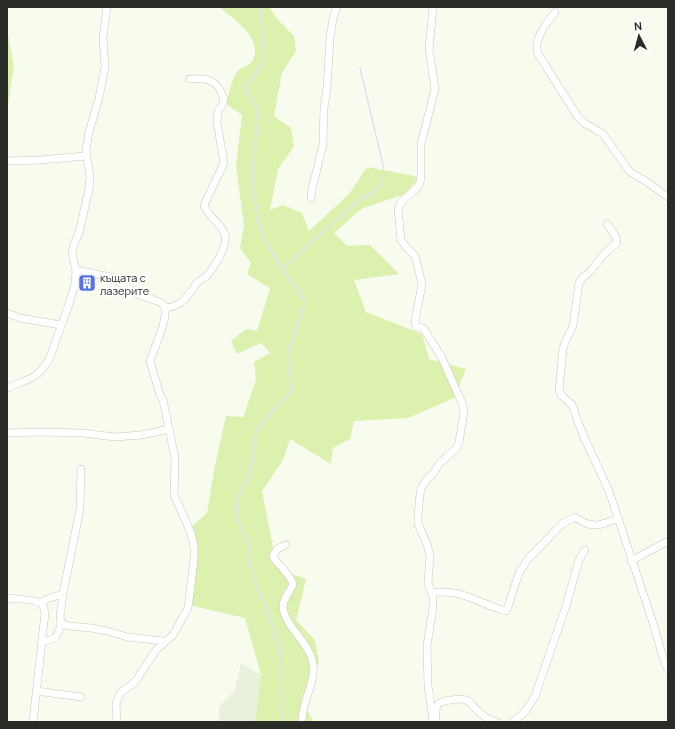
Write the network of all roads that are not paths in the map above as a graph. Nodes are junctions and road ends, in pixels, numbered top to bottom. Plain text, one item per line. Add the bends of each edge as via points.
1 (107, 7) edge
2 (336, 7) edge
3 (433, 7) edge
4 (555, 12) dead end
5 (190, 79) dead end
6 (86, 156) junction
7 (7, 161) edge
8 (668, 197) edge
9 (311, 198) dead end
10 (607, 224) dead end
11 (76, 270) junction
12 (166, 308) junction
13 (7, 313) edge
14 (61, 326) junction
15 (7, 388) edge
16 (169, 429) junction
17 (7, 433) edge
18 (81, 470) dead end
19 (618, 518) junction
20 (668, 541) edge
21 (286, 545) dead end
22 (585, 550) dead end
23 (631, 561) junction
24 (431, 593) junction
25 (63, 594) junction
26 (7, 598) edge
27 (41, 603) junction
28 (61, 624) junction
29 (42, 641) junction
30 (164, 641) junction
31 (668, 670) edge
32 (36, 691) junction
33 (81, 697) dead end
34 (33, 722) edge
35 (117, 722) edge
36 (302, 722) edge
37 (433, 722) edge
38 (436, 722) edge
39 (497, 722) edge
40 (512, 722) edge

1 - 6 street via 103,38 105,67 89,132
2 - 9 street via 330,38 323,146
3 - 24 street via 429,49 435,89 421,144 420,179 416,189 400,203 398,210 401,240 415,256 422,284 416,327 423,328 441,356 464,412 456,449 441,462 421,488 418,524 430,556 428,583
4 - 8 street via 537,40 538,54 578,117 603,134 630,172
5 - 12 street via 215,82 220,87 224,99 218,110 217,122 224,163 204,205 225,238 221,254 204,278 182,302
6 - 7 street
6 - 11 street via 90,177 89,189 72,253
10 - 19 street via 617,242 579,283 572,326 563,349 559,390 576,413
11 - 12 street via 111,277 137,294 162,303
11 - 14 street via 73,292
12 - 16 street via 162,329 150,360
13 - 14 street
14 - 15 street via 50,357 42,370 30,379
16 - 17 street via 114,437 39,432
16 - 30 street via 175,458 174,495 191,533 194,559 188,608 173,634
18 - 25 street via 80,509
19 - 23 street
19 - 24 street via 596,526 575,517 563,523 528,559 519,573 506,611 462,594
20 - 23 street
21 - 36 street via 278,548 273,557 290,576 293,584 283,605 291,625 304,642 312,659 313,670 301,714
22 - 40 street via 579,560 535,696 521,717
23 - 31 street
24 - 37 street via 433,606 427,646 428,685
25 - 27 street
25 - 28 street
26 - 27 street
27 - 29 street via 45,613
28 - 29 street via 55,638
28 - 30 street via 107,631 127,637
29 - 32 street
30 - 35 street via 133,684 121,692 116,703
32 - 33 street
32 - 34 street
38 - 39 street via 438,704 457,699 466,700 478,711

